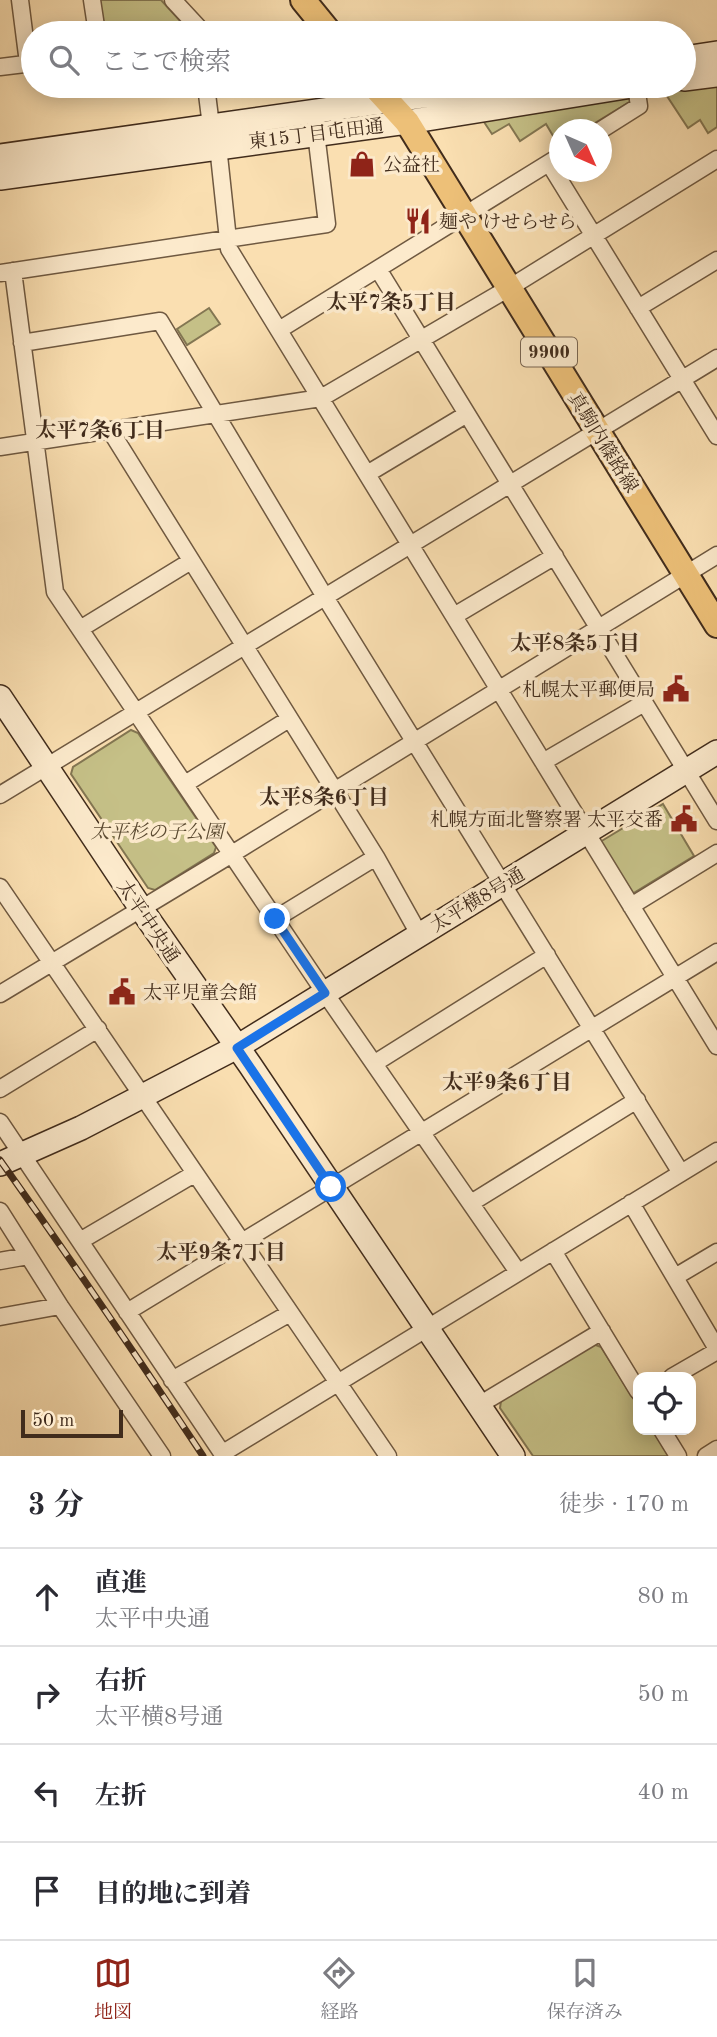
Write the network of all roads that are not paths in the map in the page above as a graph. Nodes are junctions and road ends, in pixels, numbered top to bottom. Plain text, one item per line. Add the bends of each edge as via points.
1 (20, 0) edge
2 (92, 0) edge
3 (173, 0) edge
4 (303, 0) edge
5 (24, 21) edge
6 (95, 21) edge
7 (192, 21) edge
8 (320, 21) edge
9 (717, 53) edge
10 (696, 56) edge
11 (21, 64) edge
12 (0, 67) edge
13 (717, 75) edge
14 (696, 78) edge
15 (208, 98) edge
16 (366, 98) edge
17 (386, 98) edge
18 (558, 98) edge
19 (637, 98) edge
20 (407, 122) junction
21 (612, 123) edge
22 (316, 133) junction
23 (215, 136) junction
24 (0, 156) edge
25 (717, 159) edge
26 (549, 162) edge
27 (0, 178) edge
28 (566, 182) edge
29 (465, 215) junction
30 (594, 235) junction
31 (227, 240) junction
32 (717, 260) edge
33 (379, 270) junction
34 (7, 272) edge
35 (509, 288) junction
36 (638, 308) junction
37 (279, 330) junction
38 (421, 339) junction
39 (22, 343) junction
40 (717, 358) edge
41 (682, 380) junction
42 (320, 398) junction
43 (217, 414) junction
44 (467, 414) junction
45 (110, 430) junction
46 (598, 431) junction
47 (717, 436) edge
48 (35, 441) junction
49 (0, 446) edge
50 (367, 474) junction
51 (510, 484) junction
52 (410, 545) junction
53 (717, 555) edge
54 (555, 556) junction
55 (191, 561) junction
56 (685, 573) junction
57 (326, 597) junction
58 (454, 617) junction
59 (717, 625) edge
60 (598, 628) junction
61 (80, 629) junction
62 (243, 647) junction
63 (498, 688) junction
64 (0, 697) edge
65 (644, 703) junction
66 (136, 713) junction
67 (289, 719) junction
68 (414, 742) junction
69 (717, 752) edge
70 (543, 762) junction
71 (47, 768) junction
72 (686, 771) junction
73 (185, 784) junction
74 (334, 791) junction
75 (0, 795) edge
76 (717, 821) edge
77 (587, 833) junction
78 (717, 853) edge
79 (232, 854) junction
80 (376, 858) junction
81 (503, 884) junction
82 (2, 893) edge
83 (631, 905) junction
84 (141, 908) junction
85 (275, 919) junction
86 (419, 934) junction
87 (717, 952) edge
88 (547, 955) junction
89 (52, 962) junction
90 (675, 978) junction
91 (325, 993) junction
92 (0, 994) edge
93 (593, 1028) junction
94 (98, 1029) junction
95 (717, 1046) edge
96 (237, 1048) junction
97 (375, 1063) junction
98 (0, 1089) edge
99 (142, 1096) junction
100 (637, 1100) junction
101 (0, 1122) edge
102 (422, 1133) junction
103 (717, 1151) edge
104 (22, 1154) junction
105 (0, 1164) edge
106 (681, 1173) junction
107 (194, 1174) junction
108 (331, 1187) junction
109 (471, 1203) junction
110 (631, 1203) junction
111 (0, 1210) edge
112 (80, 1241) junction
113 (242, 1243) junction
114 (553, 1251) junction
115 (717, 1252) edge
116 (28, 1256) junction
117 (0, 1261) edge
118 (518, 1272) junction
119 (675, 1277) junction
120 (60, 1307) junction
121 (127, 1312) junction
122 (290, 1313) junction
123 (0, 1318) edge
124 (427, 1328) junction
125 (602, 1331) junction
126 (717, 1350) edge
127 (680, 1372) edge
128 (172, 1380) junction
129 (338, 1383) junction
130 (633, 1383) edge
131 (479, 1405) junction
132 (665, 1435) edge
133 (717, 1450) edge
134 (224, 1455) edge
135 (386, 1455) edge
136 (162, 1456) edge
137 (513, 1456) edge
138 (678, 1456) edge
139 (706, 1456) edge

1 - 5 street
2 - 6 street
3 - 7 street
4 - 8 main road
9 - 10 street
11 - 12 street
13 - 14 street
15 - 23 street
16 - 23 street, 東15丁目屯田通
17 - 20 main road, 真駒内篠路線 / 9900
18 - 20 street, 東15丁目屯田通
19 - 21 street via 639,106
20 - 22 street, 東15丁目屯田通
20 - 29 main road, 真駒内篠路線 / 9900
22 - 23 street, 東15丁目屯田通
22 - 31 street via 327,224
23 - 24 street, 東15丁目屯田通
23 - 27 street, 東15丁目屯田通
23 - 31 street
25 - 30 street
26 - 29 street
28 - 30 street
29 - 33 street
29 - 35 main road, 真駒内篠路線 / 9900
30 - 35 street
30 - 36 street
31 - 34 street
31 - 37 street
32 - 36 street
33 - 37 street
33 - 38 street
34 - 39 street
35 - 38 street
35 - 46 main road, 真駒内篠路線 / 9900
36 - 41 street
37 - 42 street
38 - 42 street
38 - 44 street
39 - 43 street via 160,321
39 - 48 street
40 - 41 street
41 - 46 street
41 - 47 street
42 - 43 street
42 - 50 street
43 - 45 street
43 - 57 street
44 - 50 street
44 - 51 street
45 - 48 street
45 - 55 street
46 - 51 street
46 - 56 main road, 真駒内篠路線 / 9900
48 - 49 street
48 - 61 street via 55,592
50 - 52 street
51 - 52 street
51 - 54 street
52 - 57 street
52 - 58 street
53 - 56 street
54 - 58 street
54 - 60 street
55 - 61 street
55 - 62 street
56 - 59 main road, 真駒内篠路線 / 9900
56 - 60 street
57 - 62 street
57 - 68 street
58 - 63 street
60 - 63 street
60 - 65 street
61 - 66 street
62 - 66 street
62 - 67 street
63 - 68 street
63 - 70 street
64 - 71 street, 太平中央通
65 - 70 street
65 - 72 street
66 - 71 street
66 - 73 street
67 - 73 street
67 - 74 street
68 - 74 street
68 - 81 street
69 - 72 street, 太平横8号通
70 - 77 street
71 - 75 street
71 - 84 street, 太平中央通
72 - 76 street
72 - 77 street, 太平横8号通
73 - 79 street
74 - 79 street
74 - 80 street
77 - 81 street, 太平横8号通
77 - 83 street
78 - 83 street
79 - 84 street
79 - 85 street
80 - 85 street
80 - 86 street
81 - 86 street, 太平横8号通
81 - 88 street
82 - 89 street
83 - 90 street
84 - 89 street
84 - 96 street, 太平中央通
85 - 91 street
86 - 91 street, 太平横8号通
87 - 90 street
88 - 93 street
88 - 97 street
89 - 92 street
89 - 94 street
90 - 93 street
90 - 95 street
91 - 96 street, 太平横8号通
91 - 97 street
93 - 100 street
93 - 102 street
94 - 98 street
94 - 99 street
96 - 99 street, 太平横8号通
96 - 108 street, 太平中央通
97 - 102 street
99 - 104 street, 太平横8号通
99 - 107 street
100 - 106 street
100 - 109 street
101 - 104 street
102 - 108 street
102 - 109 street
103 - 106 street
104 - 105 street, 太平横8号通
104 - 112 street
106 - 110 street
107 - 112 street
107 - 113 street
108 - 113 street
108 - 124 street, 太平中央通
109 - 118 street
110 - 114 street
110 - 119 street
111 - 116 street
112 - 121 street
113 - 121 street
113 - 122 street
114 - 118 street
114 - 125 street
115 - 119 street
116 - 117 street
116 - 120 street
118 - 124 street
119 - 126 street
120 - 123 street
120 - 136 street
121 - 128 street
122 - 128 street
122 - 129 street
124 - 129 street
124 - 131 street, 太平中央通
125 - 130 street
125 - 131 street
126 - 127 street
128 - 134 street
129 - 134 street
129 - 135 street
131 - 137 street, 太平中央通
132 - 138 street
133 - 139 street

